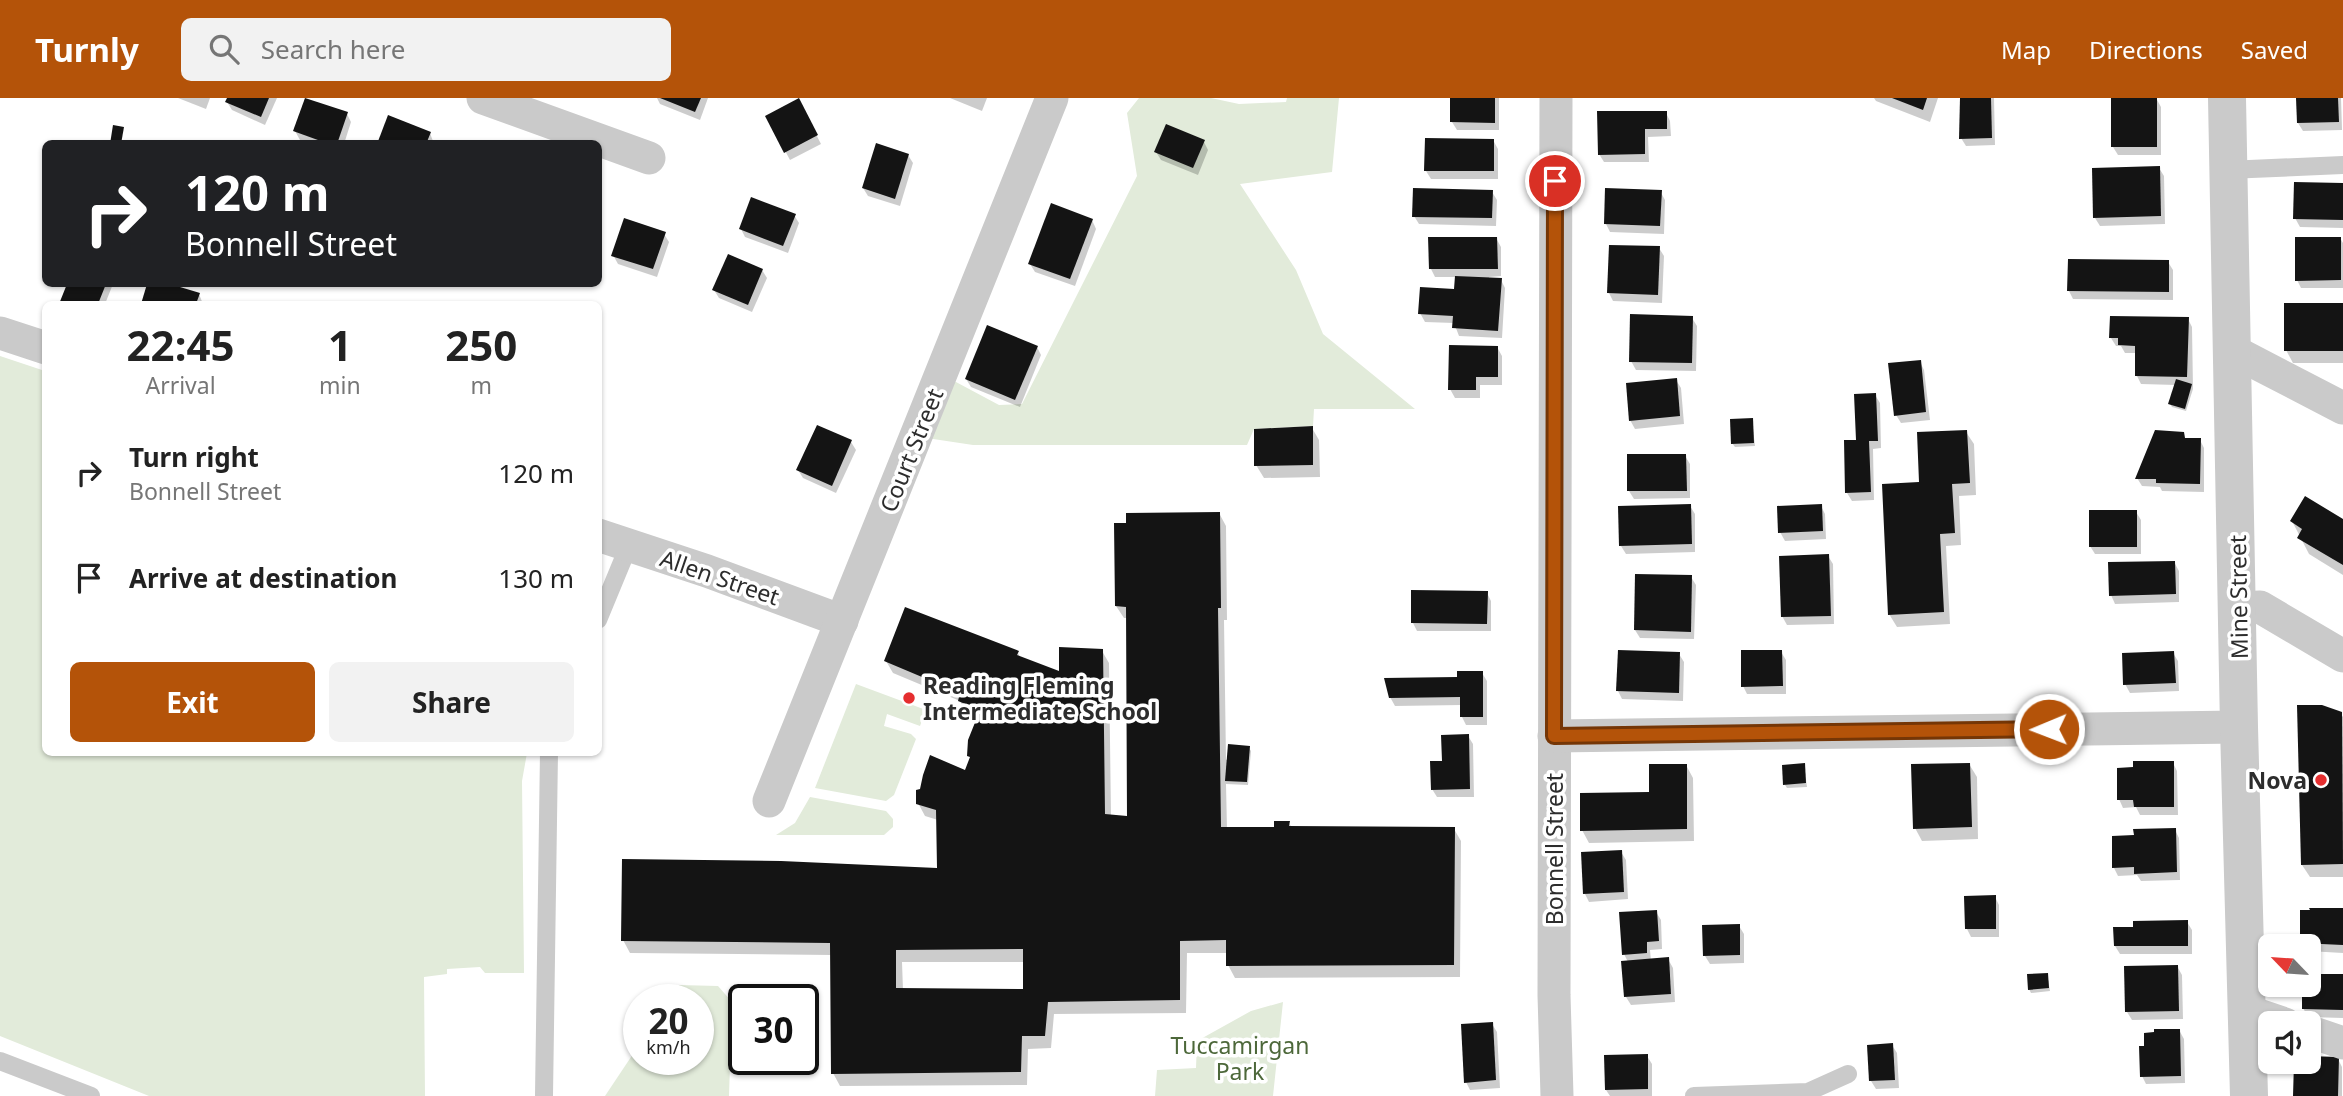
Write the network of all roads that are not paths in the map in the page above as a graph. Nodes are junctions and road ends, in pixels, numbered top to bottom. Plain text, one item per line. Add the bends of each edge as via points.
1 (483, 98) edge
2 (1052, 98) edge
3 (1556, 98) edge
4 (2227, 98) edge
5 (599, 140) edge
6 (602, 141) edge
7 (649, 158) dead end
8 (2343, 165) edge
9 (2227, 170) junction
10 (0, 333) edge
11 (42, 347) edge
12 (2231, 350) junction
13 (2343, 408) edge
14 (614, 540) edge
15 (602, 601) edge
16 (2238, 608) junction
17 (842, 621) junction
18 (2343, 656) edge
19 (2239, 727) junction
20 (1554, 736) junction
21 (549, 756) edge
22 (769, 801) dead end
23 (2247, 1012) junction
24 (2258, 1015) edge
25 (2321, 1035) edge
26 (2343, 1043) edge
27 (0, 1061) edge
28 (1848, 1074) dead end
29 (91, 1096) edge
30 (544, 1096) edge
31 (1557, 1096) edge
32 (1694, 1096) edge
33 (2249, 1096) edge

1 - 5 street
2 - 17 street, Court Street
3 - 20 street, Bonnell Street
4 - 9 street, Mine Street
6 - 7 street
8 - 9 lane
9 - 12 street, Mine Street
10 - 11 street
12 - 13 street
12 - 16 street, Mine Street
14 - 15 lane
14 - 17 street, Allen Street
16 - 18 street via 2260,607
16 - 19 street, Mine Street
17 - 22 street, Court Street
19 - 20 street
19 - 23 street, Mine Street
20 - 31 street, Bonnell Street
21 - 30 lane
23 - 24 street
23 - 33 street, Mine Street
25 - 26 street
27 - 29 lane
28 - 32 lane via 1808,1092

